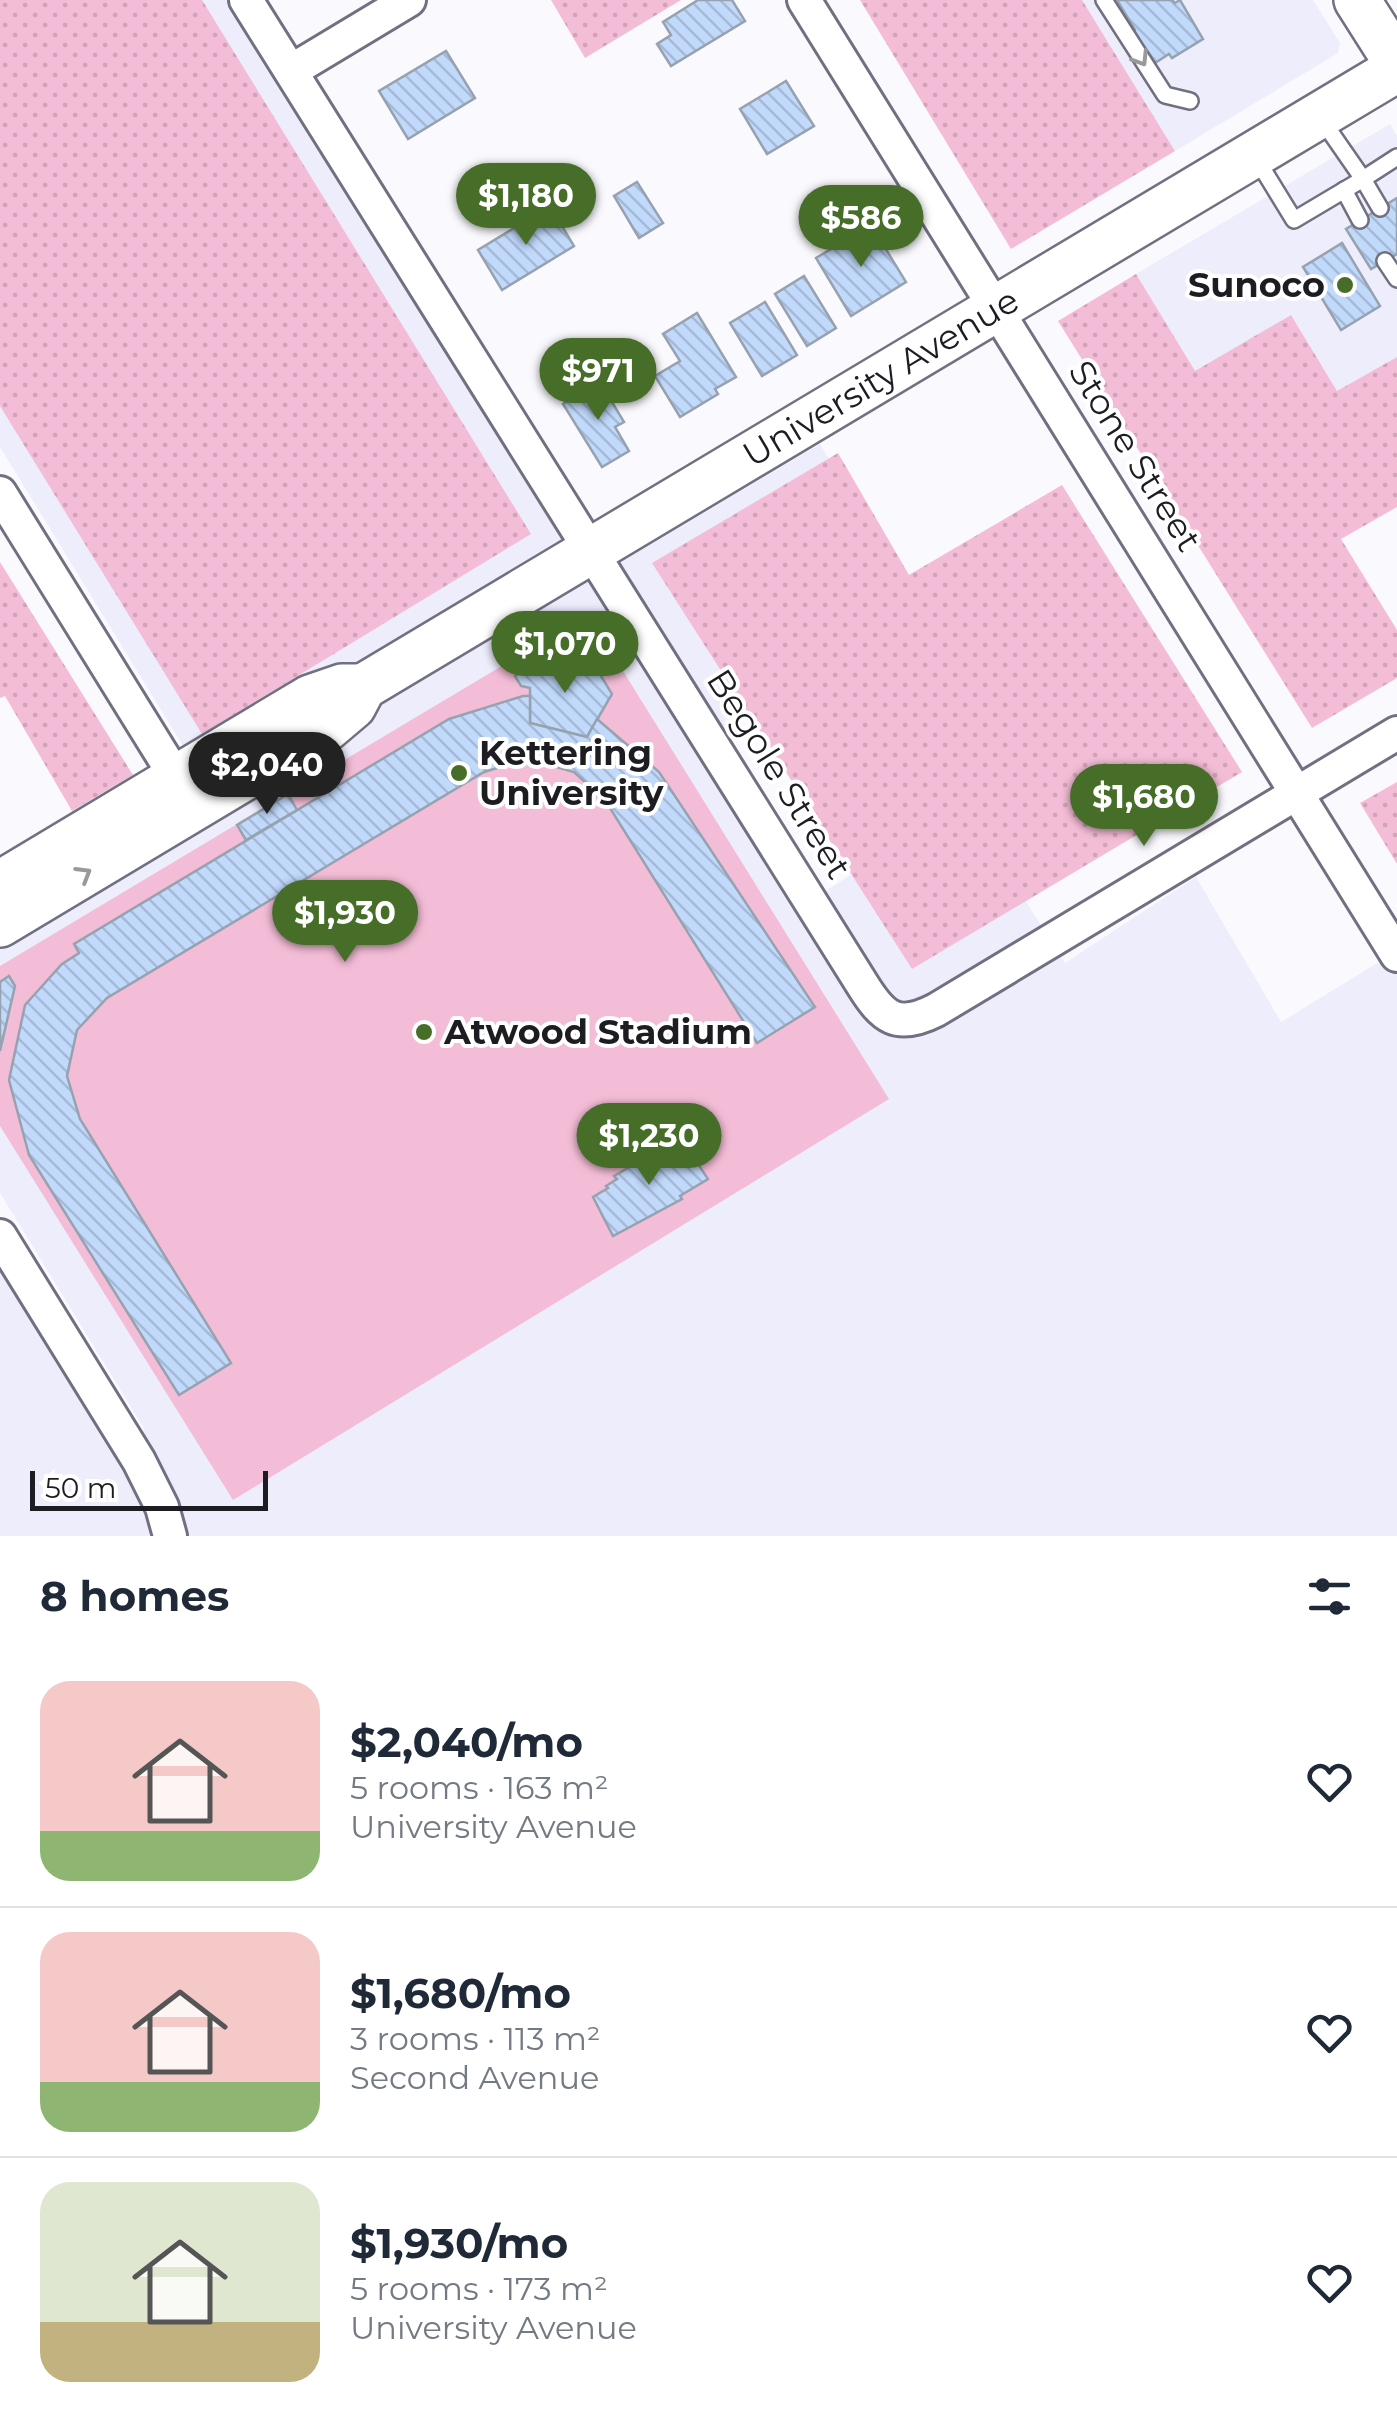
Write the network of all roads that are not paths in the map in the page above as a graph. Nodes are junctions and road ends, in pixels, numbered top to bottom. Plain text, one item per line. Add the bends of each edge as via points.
1 (246, 0) edge
2 (408, 0) edge
3 (804, 0) edge
4 (1104, 0) edge
5 (1356, 0) edge
6 (1397, 66) edge
7 (291, 71) junction
8 (1190, 101) dead end
9 (1319, 116) junction
10 (1254, 155) junction
11 (1397, 157) edge
12 (1363, 179) junction
13 (1344, 190) junction
14 (1380, 208) dead end
15 (1360, 220) dead end
16 (1385, 261) dead end
17 (1397, 279) edge
18 (996, 309) junction
19 (0, 493) edge
20 (591, 550) junction
21 (1397, 733) edge
22 (186, 793) junction
23 (1297, 794) junction
24 (0, 884) edge
25 (0, 924) edge
26 (1397, 955) edge
27 (0, 1236) edge
28 (170, 1536) edge

1 - 7 street, Begole Street
2 - 7 street
3 - 18 street, Stone Street
4 -> 8 lane via 1165,95
5 - 6 street
6 - 9 street, University Avenue
7 - 20 street, Begole Street
9 - 10 street, University Avenue
9 - 12 lane
10 - 13 lane via 1294,220
10 - 18 street, University Avenue
11 - 12 lane
12 - 13 lane
12 - 14 lane
13 - 15 lane
16 - 17 lane
18 - 20 street, University Avenue
18 - 23 street, Stone Street
19 - 22 street
20 - 22 street, University Avenue via 364,687 338,721
20 - 23 street, Begole Street via 869,996 885,1014 902,1020 947,1003
21 - 23 street
22 - 24 street, University Avenue
25 -> 22 street, University Avenue
23 - 26 street, Stone Street
27 - 28 street via 138,1461

